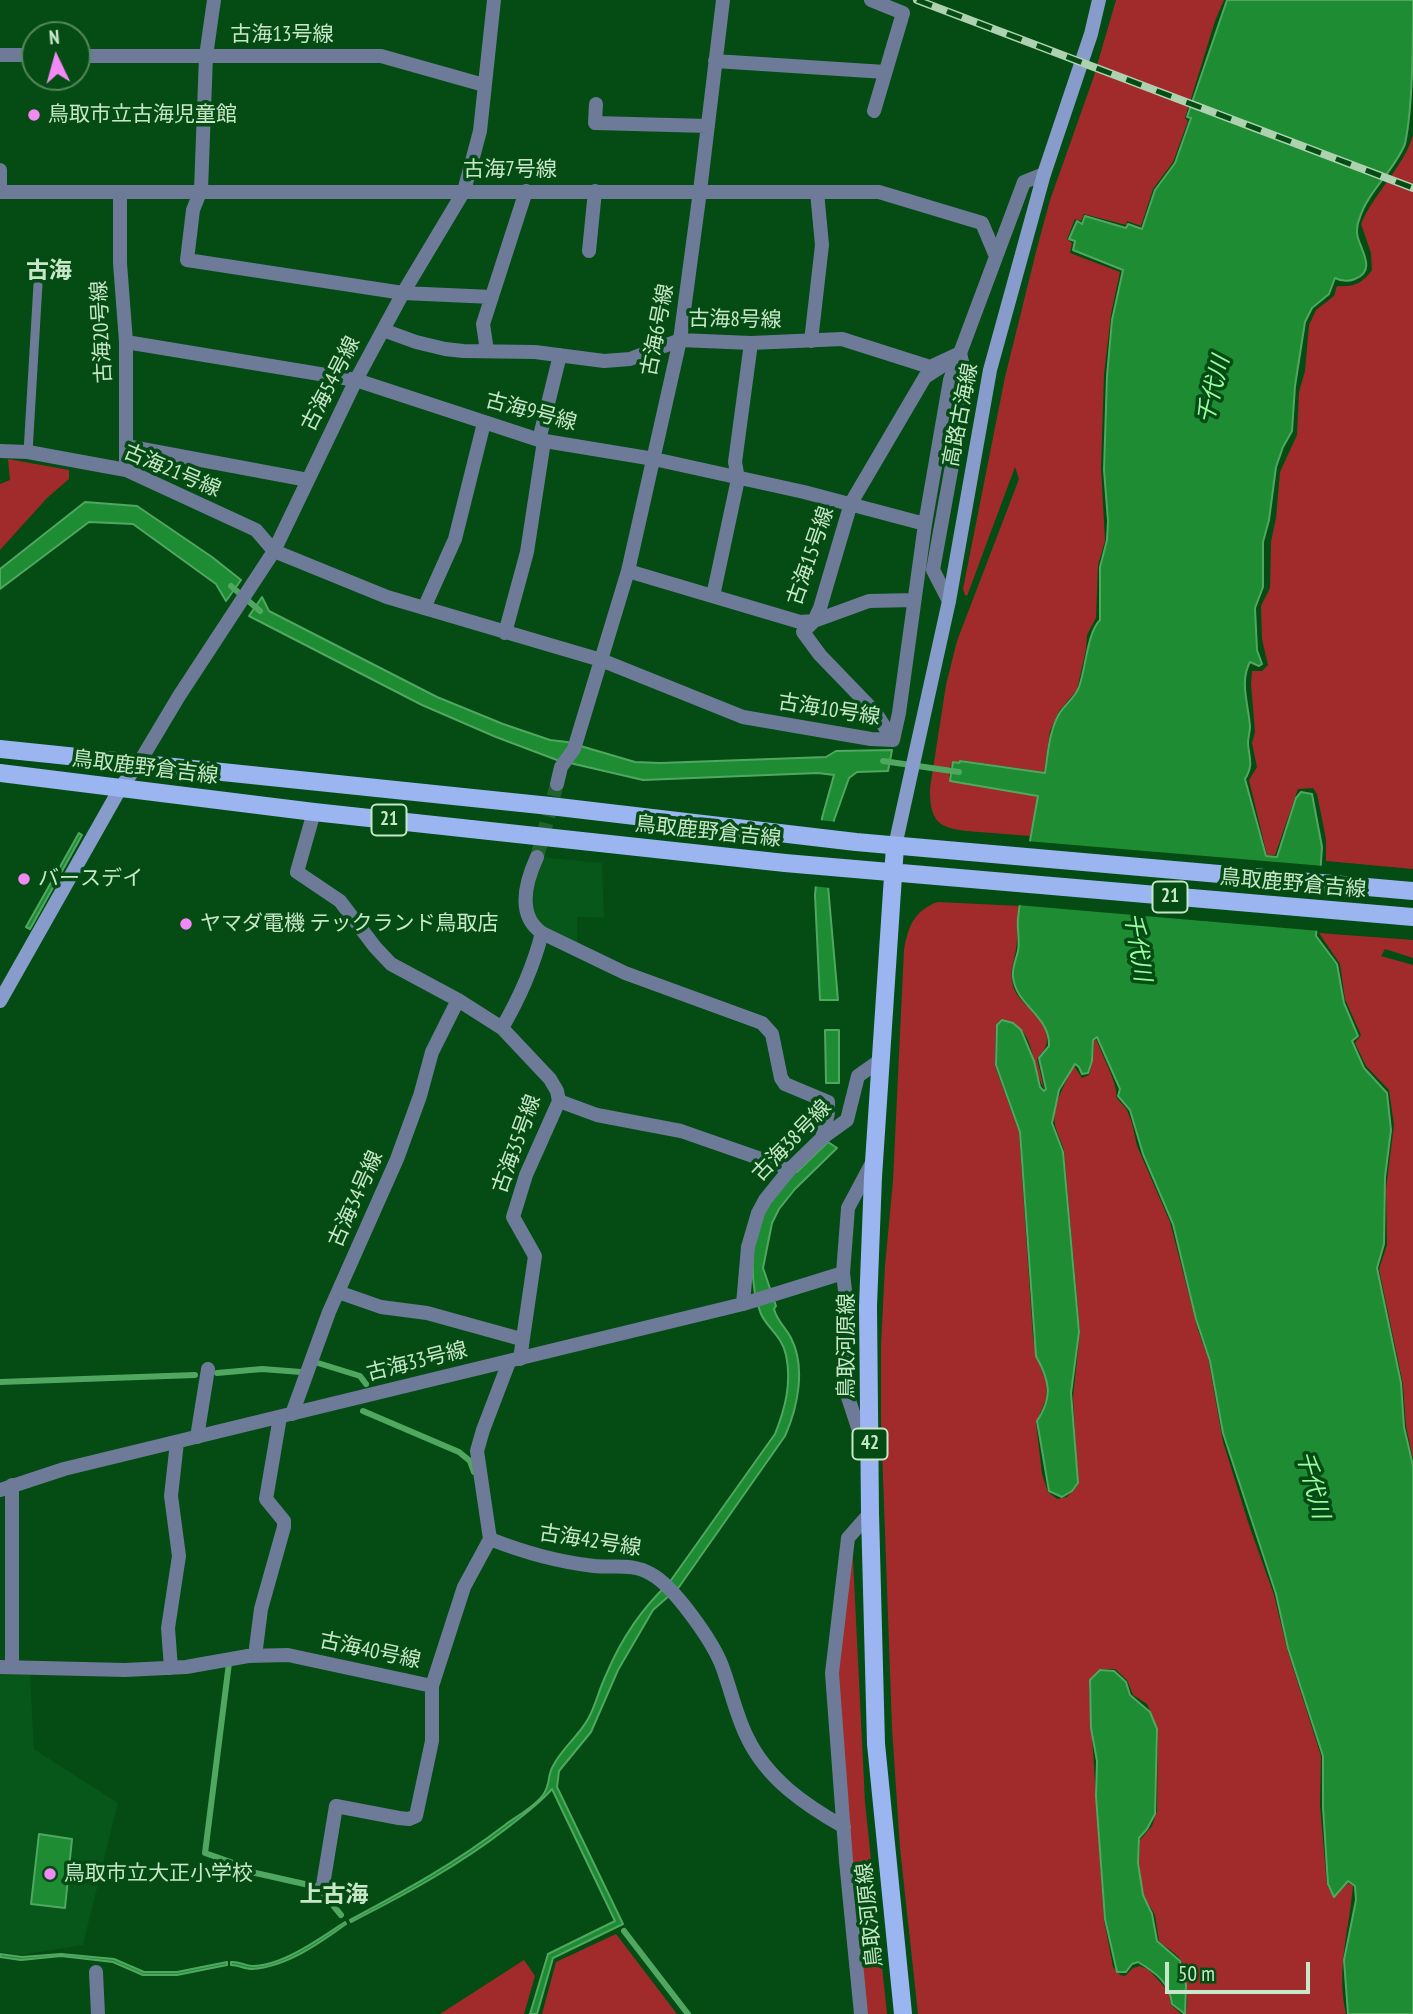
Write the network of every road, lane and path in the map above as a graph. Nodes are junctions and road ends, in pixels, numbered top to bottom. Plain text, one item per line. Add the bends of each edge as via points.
1 (214, 0) edge
2 (494, 0) edge
3 (723, 0) edge
4 (871, 0) edge
5 (1099, 0) edge
6 (0, 55) edge
7 (21, 55) edge
8 (91, 55) edge
9 (206, 56) junction
10 (715, 61) junction
11 (885, 72) junction
12 (484, 85) junction
13 (596, 104) dead end
14 (874, 111) dead end
15 (708, 126) junction
16 (0, 170) edge
17 (1044, 174) junction
18 (201, 190) junction
19 (464, 191) junction
20 (526, 191) junction
21 (595, 191) junction
22 (701, 191) junction
23 (0, 192) edge
24 (817, 192) junction
25 (120, 193) junction
26 (589, 251) dead end
27 (995, 254) junction
28 (38, 285) dead end
29 (403, 293) junction
30 (492, 296) junction
31 (383, 330) junction
32 (680, 340) junction
33 (811, 341) junction
34 (126, 342) junction
35 (751, 344) junction
36 (487, 351) junction
37 (960, 353) junction
38 (560, 355) junction
39 (356, 380) junction
40 (484, 423) junction
41 (542, 440) junction
42 (126, 446) junction
43 (0, 451) edge
44 (27, 452) junction
45 (654, 459) junction
46 (126, 470) junction
47 (738, 479) junction
48 (308, 480) junction
49 (851, 503) junction
50 (925, 524) junction
51 (274, 551) junction
52 (628, 571) junction
53 (713, 596) junction
54 (915, 600) junction
55 (949, 601) junction
56 (424, 608) junction
57 (814, 621) junction
58 (505, 633) junction
59 (601, 660) junction
60 (893, 740) junction
61 (0, 749) edge
62 (139, 763) junction
63 (0, 773) edge
64 (556, 784) tunnel mouth
65 (121, 787) junction
66 (314, 811) junction
67 (895, 846) junction
68 (537, 857) tunnel mouth
69 (894, 873) junction
70 (1413, 891) edge
71 (1413, 917) edge
72 (542, 933) junction
73 (1, 998) edge
74 (458, 1000) junction
75 (502, 1028) junction
76 (882, 1059) junction
77 (559, 1101) junction
78 (822, 1138) junction
79 (875, 1156) junction
80 (790, 1169) junction
81 (842, 1273) junction
82 (338, 1292) junction
83 (743, 1304) junction
84 (522, 1339) junction
85 (514, 1360) junction
86 (208, 1369) dead end
87 (286, 1416) junction
88 (198, 1437) junction
89 (177, 1442) junction
90 (871, 1465) junction
91 (6, 1487) edge
92 (870, 1513) junction
93 (490, 1539) junction
94 (255, 1656) junction
95 (6, 1667) edge
96 (171, 1668) junction
97 (432, 1686) junction
98 (844, 1827) junction
99 (323, 1885) dead end
100 (96, 1972) dead end
101 (98, 2014) edge
102 (860, 2014) edge
103 (903, 2014) edge

1 - 9 street
2 - 12 street, 古海54号線
3 - 10 street, 古海6号線
4 - 11 street via 903,13
5 - 17 main road, 高路古海線
6 - 7 street
8 - 9 street, 古海13号線
9 - 12 street, 古海13号線 via 381,56
9 - 18 street
10 - 11 street
10 - 15 street, 古海6号線
11 - 14 street
12 - 19 street, 古海54号線 via 480,131
13 - 15 street via 595,123
15 - 22 street, 古海6号線
16 - 23 street
17 - 27 street, 古海10号線 via 1024,182
17 - 55 main road, 高路古海線 via 990,370
18 - 19 street, 古海7号線
18 - 25 street, 古海7号線
18 - 29 street via 193,210 187,260
19 - 20 street, 古海7号線
19 - 29 street, 古海54号線
20 - 21 street, 古海7号線
20 - 30 street
21 - 22 street, 古海7号線
21 - 26 street
22 - 24 street, 古海7号線
22 - 32 street, 古海6号線
23 - 25 street, 古海7号線
24 - 27 street, 古海7号線 via 879,192 982,223
24 - 33 street via 822,244
25 - 34 street, 古海20号線
27 - 37 street, 古海10号線
28 - 44 lane
29 - 30 street
29 - 31 street, 古海54号線
30 - 36 street via 483,324
31 - 36 street, 古海8号線 via 445,349
31 - 39 street, 古海54号線
32 - 35 street, 古海8号線
32 - 38 street, 古海8号線 via 630,359
32 - 45 street, 古海6号線
33 - 35 street, 古海8号線
33 - 37 street, 古海8号線 via 842,340 930,367
34 - 39 street, 古海9号線
34 - 42 street, 古海20号線
35 - 47 street via 735,462
36 - 38 street, 古海8号線
37 - 49 street, 古海15号線 via 925,377
37 - 50 street, 古海10号線 via 950,380
37 - 55 street via 967,383 933,570
38 - 41 street
39 - 40 street, 古海9号線
39 - 48 street, 古海54号線
40 - 41 street, 古海9号線
40 - 56 street via 456,539
41 - 45 street, 古海9号線
41 - 58 street via 527,552
42 - 46 street, 古海20号線
42 - 48 street
43 - 44 street, 古海21号線
44 - 46 street, 古海21号線
45 - 47 street, 古海9号線
45 - 52 street, 古海6号線
46 - 51 street, 古海21号線 via 257,530
47 - 49 street, 古海9号線
47 - 53 street
48 - 51 street, 古海54号線
49 - 50 street, 古海9号線
49 - 57 street, 古海15号線
50 - 54 street, 古海10号線
51 - 56 street, 古海10号線
51 - 62 street, 古海54号線
52 - 53 street, 古海15号線
52 - 59 street, 古海6号線
53 - 57 street, 古海15号線 via 800,622
54 - 57 street via 869,601
54 - 60 street, 古海10号線
55 - 67 main road, 高路古海線
56 - 58 street, 古海10号線
57 - 60 street via 803,632 875,712
58 - 59 street, 古海10号線
59 - 60 street, 古海10号線 via 743,717
59 - 64 street, 古海6号線 via 575,749 561,767
61 - 62 main road, 鳥取鹿野倉吉線 / 21
62 - 65 main road
62 - 67 main road, 鳥取鹿野倉吉線 / 21
63 - 65 main road, 鳥取鹿野倉吉線 / 21
65 - 66 main road, 鳥取鹿野倉吉線 / 21
65 - 73 main road
66 - 69 main road, 鳥取鹿野倉吉線 / 21
66 - 74 street, 古海35号線 via 297,872 340,901 391,964
67 - 69 main road, 鳥取河原線 / 42
67 - 70 main road, 鳥取鹿野倉吉線 / 21
68 - 72 street via 528,874 526,906 534,927
69 - 71 main road, 鳥取鹿野倉吉線 / 21
69 - 76 main road, 鳥取河原線 / 42
72 - 75 street via 524,989
72 - 78 street via 625,973 762,1023 772,1034 785,1084 828,1102
74 - 75 street, 古海35号線
74 - 82 street, 古海34号線 via 432,1052 397,1159
75 - 77 street, 古海35号線 via 550,1079
76 - 78 street, 古海38号線 via 859,1076 847,1119
76 - 79 main road, 鳥取河原線 / 42
77 - 80 street via 597,1115 681,1131
77 - 84 street, 古海35号線 via 513,1217 535,1256
78 - 80 street, 古海38号線
79 - 81 street via 848,1208
79 - 90 main road, 鳥取河原線 / 42 via 869,1306
80 - 83 street, 古海38号線 via 758,1213 748,1247
81 - 83 street, 古海33号線
81 - 90 street via 847,1308 843,1382
82 - 84 street via 381,1307 427,1313
82 - 87 street, 古海34号線
83 - 85 street, 古海33号線
84 - 85 street, 古海35号線
85 - 87 street, 古海33号線
85 - 93 street via 477,1451
86 - 88 street
87 - 88 street, 古海33号線
87 - 94 street, 古海34号線 via 267,1499 284,1527 261,1609
88 - 89 street, 古海33号線
89 - 91 street, 古海33号線
89 - 96 street via 171,1496 179,1556 168,1628
90 - 92 main road, 鳥取河原線 / 42
91 - 95 street
92 - 98 street via 848,1538 832,1673
92 - 103 main road, 鳥取河原線 / 42 via 876,1744
93 - 97 street, 古海40号線 via 464,1587
93 - 98 street, 古海42号線 via 522,1552 594,1566 637,1567 663,1582 712,1646 747,1737 771,1773 815,1810
94 - 96 street, 古海40号線
94 - 97 street, 古海40号線 via 288,1655
95 - 96 street, 古海40号線
97 - 99 street via 432,1741 416,1816 399,1818 336,1805
98 - 102 street
100 - 101 street

